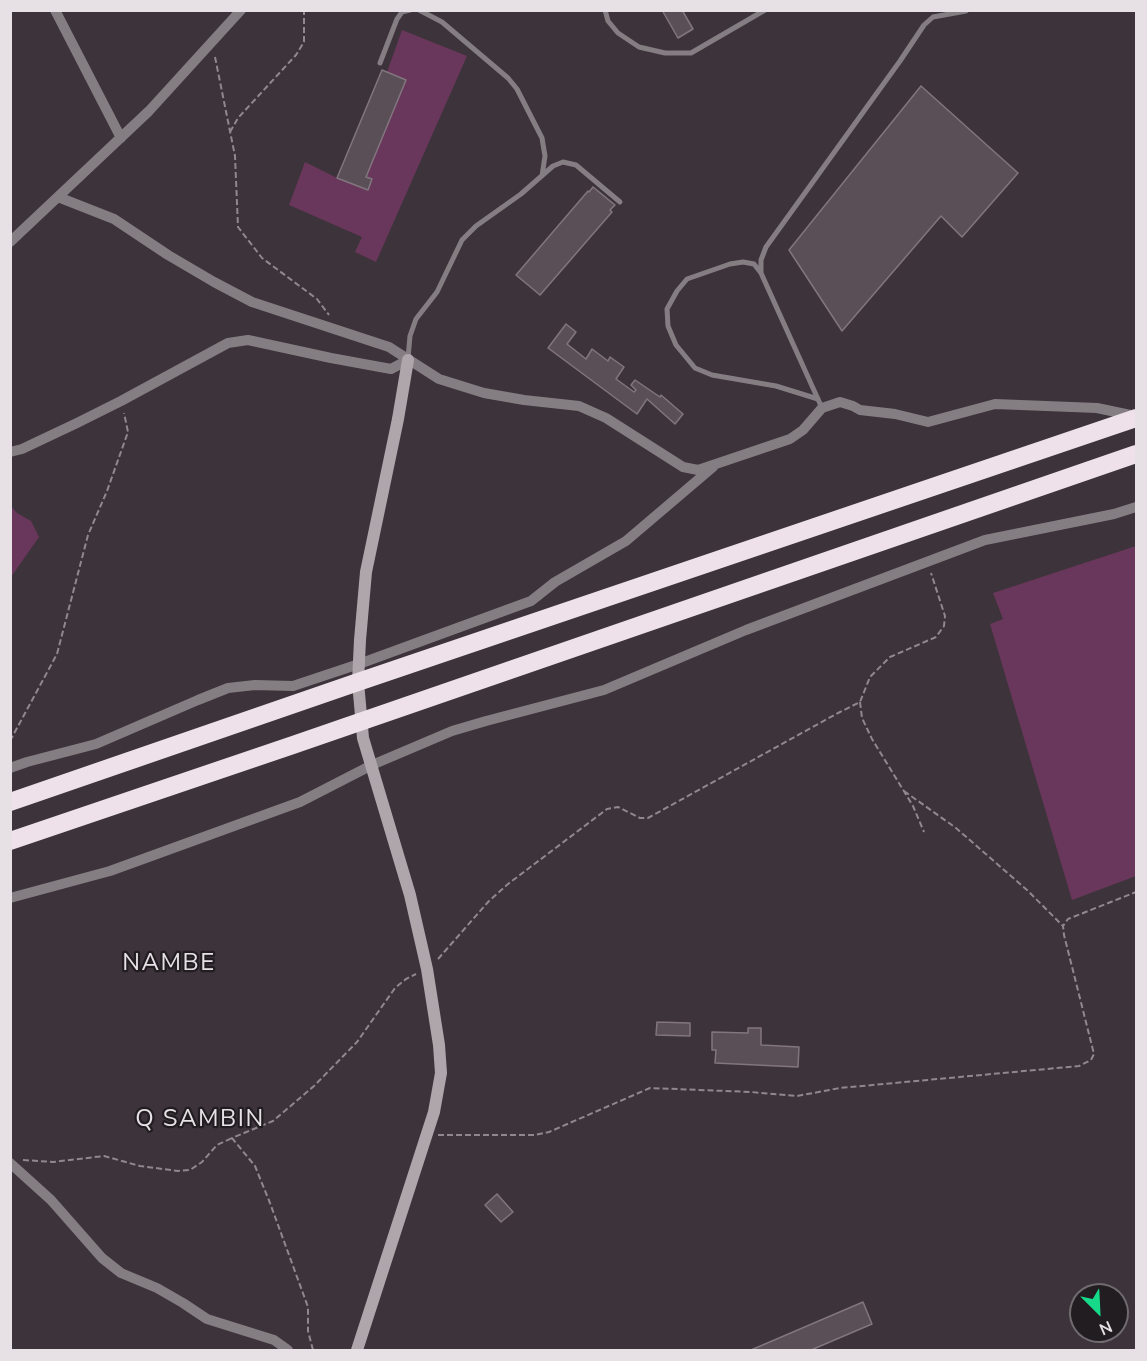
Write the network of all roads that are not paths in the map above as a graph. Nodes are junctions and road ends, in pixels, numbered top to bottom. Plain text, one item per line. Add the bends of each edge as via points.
1 (55, 10) edge
2 (242, 10) edge
3 (410, 10) edge
4 (419, 10) edge
5 (605, 10) edge
6 (765, 10) edge
7 (966, 11) edge
8 (380, 63) dead end
9 (121, 138) junction
10 (542, 176) junction
11 (58, 197) junction
12 (620, 202) dead end
13 (10, 242) edge
14 (761, 273) junction
15 (408, 360) junction
16 (820, 404) junction
17 (1137, 417) edge
18 (10, 452) edge
19 (1137, 454) edge
20 (718, 463) junction
21 (1137, 507) edge
22 (359, 673) junction
23 (361, 722) junction
24 (372, 765) junction
25 (10, 768) edge
26 (10, 802) edge
27 (10, 841) edge
28 (10, 898) edge
29 (15, 1161) edge
30 (288, 1350) edge
31 (357, 1350) edge

1 - 9 street
2 - 9 street
3 - 8 lane via 397,19
4 - 10 lane via 442,22 517,89 542,138
5 - 6 lane via 618,33 639,47 665,53 692,53
7 - 14 lane via 933,17 924,25 766,247
9 - 11 street
10 - 12 lane via 563,162 576,165
10 - 15 lane via 462,240 437,291 416,320
11 - 13 street
11 - 15 street via 114,219 168,255 252,302 389,347
14 - 16 lane
14 - 16 lane via 754,264 743,262 687,279 667,309 668,326 676,345 695,368 712,375 776,386
15 - 18 street via 391,369 248,340 228,343 121,401
15 - 20 street via 439,379 483,393 579,406 606,418 683,467 698,470
15 - 22 street via 366,572
16 - 17 street via 840,402 860,411 928,422 995,404 1097,408
16 - 20 street via 803,430 790,439
17 - 22 highway
19 - 23 highway
20 - 22 street via 626,541 555,582 531,601
21 - 24 street via 985,540 746,630 604,690 452,731
22 - 23 street
22 - 25 street via 293,686 228,688 96,744
22 - 26 highway
23 - 24 street
23 - 27 highway
24 - 28 street via 300,802 110,871
24 - 31 street via 428,969 441,1073 434,1112
29 - 30 street via 102,1258 121,1273 157,1287 207,1319 274,1340

